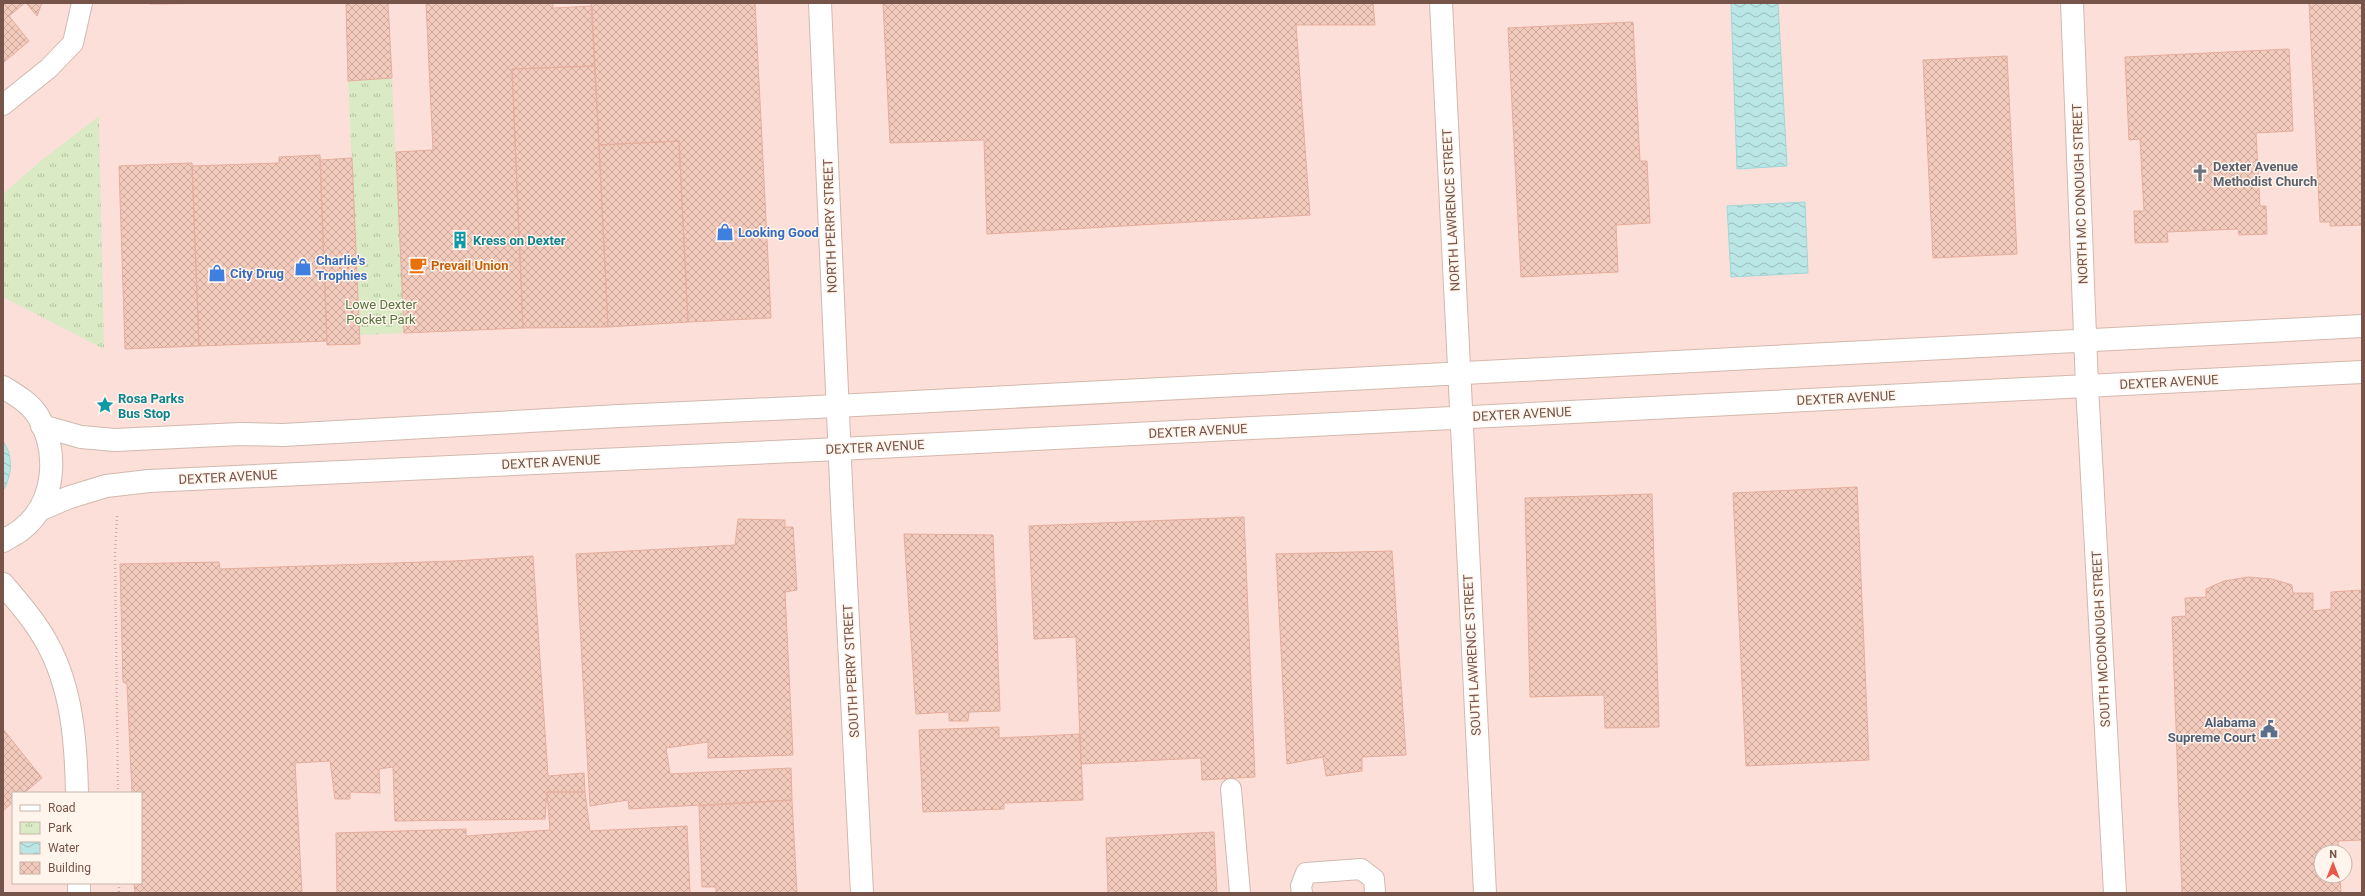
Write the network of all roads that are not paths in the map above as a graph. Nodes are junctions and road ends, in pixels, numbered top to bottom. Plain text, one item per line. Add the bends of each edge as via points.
1 (82, 3) edge
2 (820, 3) edge
3 (1442, 3) edge
4 (2072, 3) edge
5 (3, 105) edge
6 (2362, 326) edge
7 (2086, 339) junction
8 (2362, 372) edge
9 (1459, 373) junction
10 (2087, 386) junction
11 (3, 387) edge
12 (837, 406) junction
13 (1461, 417) junction
14 (42, 426) junction
15 (839, 449) junction
16 (39, 510) junction
17 (3, 541) edge
18 (3, 584) edge
19 (1231, 789) dead end
20 (77, 792) edge
21 (862, 893) edge
22 (1240, 893) edge
23 (1302, 893) edge
24 (1375, 893) edge
25 (1484, 893) edge
26 (2115, 893) edge

1 - 5 lane via 73,43 49,68
2 - 12 street, NORTH PERRY STREET
3 - 9 street, NORTH LAWRENCE STREET
4 - 7 street, NORTH MC DONOUGH STREET
6 - 7 street
7 - 9 street
7 - 10 street, NORTH MC DONOUGH STREET
8 - 10 street, DEXTER AVENUE
9 - 12 street
9 - 13 street, NORTH LAWRENCE STREET
10 - 13 street, DEXTER AVENUE
10 - 26 street, SOUTH MCDONOUGH STREET
11 - 14 street via 21,398 37,415
12 - 14 street via 283,435 240,434 116,440 81,437
12 - 15 street, NORTH PERRY STREET
13 - 15 street, DEXTER AVENUE
13 - 25 street, SOUTH LAWRENCE STREET
14 - 16 street via 48,437 52,460 50,486
15 - 16 street, DEXTER AVENUE via 149,481 106,486
15 - 21 street, SOUTH PERRY STREET
16 - 17 street via 22,530
18 - 20 street via 47,642 60,672 72,719
19 - 22 lane
23 - 24 lane via 1301,886 1306,873 1361,869 1374,879

